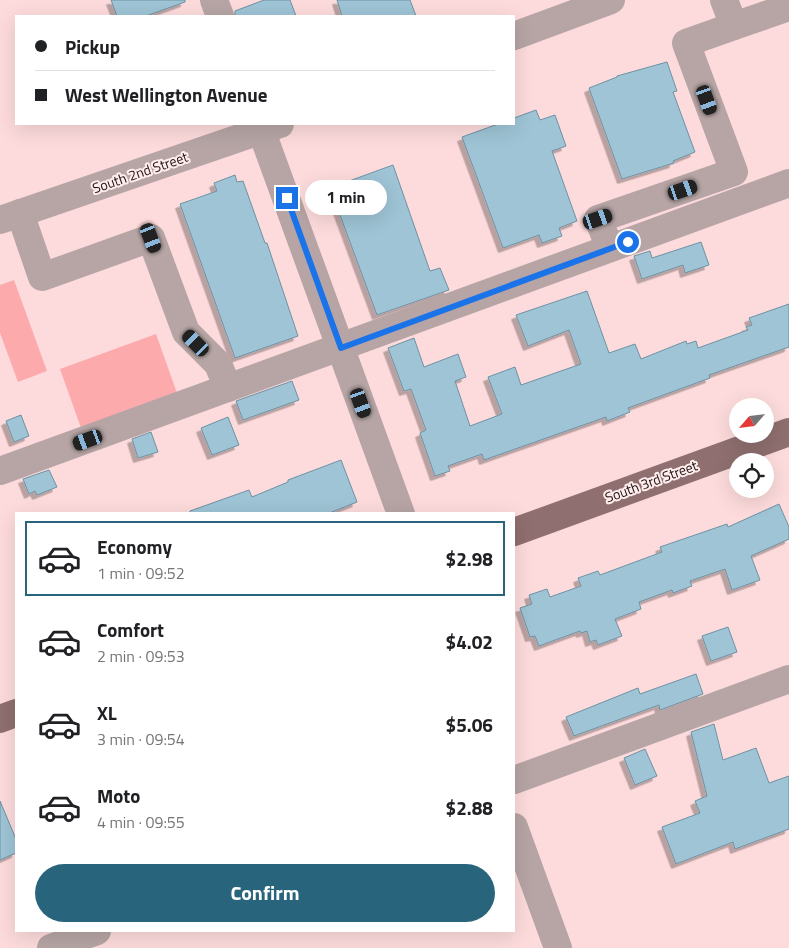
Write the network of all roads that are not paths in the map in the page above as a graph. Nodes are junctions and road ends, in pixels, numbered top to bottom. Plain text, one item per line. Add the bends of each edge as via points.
1 (214, 0) edge
2 (611, 0) edge
3 (724, 0) edge
4 (789, 7) edge
5 (220, 15) edge
6 (734, 26) junction
7 (515, 36) edge
8 (267, 126) edge
9 (789, 183) edge
10 (10, 216) edge
11 (610, 248) junction
12 (341, 348) junction
13 (228, 388) junction
14 (789, 432) edge
15 (0, 472) edge
16 (400, 512) edge
17 (515, 532) edge
18 (789, 679) edge
19 (15, 713) edge
20 (0, 719) edge
21 (515, 780) edge
22 (515, 830) edge
23 (94, 932) edge
24 (51, 948) edge
25 (558, 948) edge

1 - 5 street
2 - 7 street
3 - 6 street
4 - 6 street
6 - 11 street via 686,43 734,172 598,219
8 - 10 street, South 2nd Street
8 - 12 street
9 - 11 street
10 - 13 street via 42,277 151,238 186,332 218,364
11 - 12 street
12 - 13 street
12 - 16 street
13 - 15 street
14 - 17 main road, South 3rd Street
18 - 21 street
19 - 20 main road
22 - 25 street
23 - 24 street

